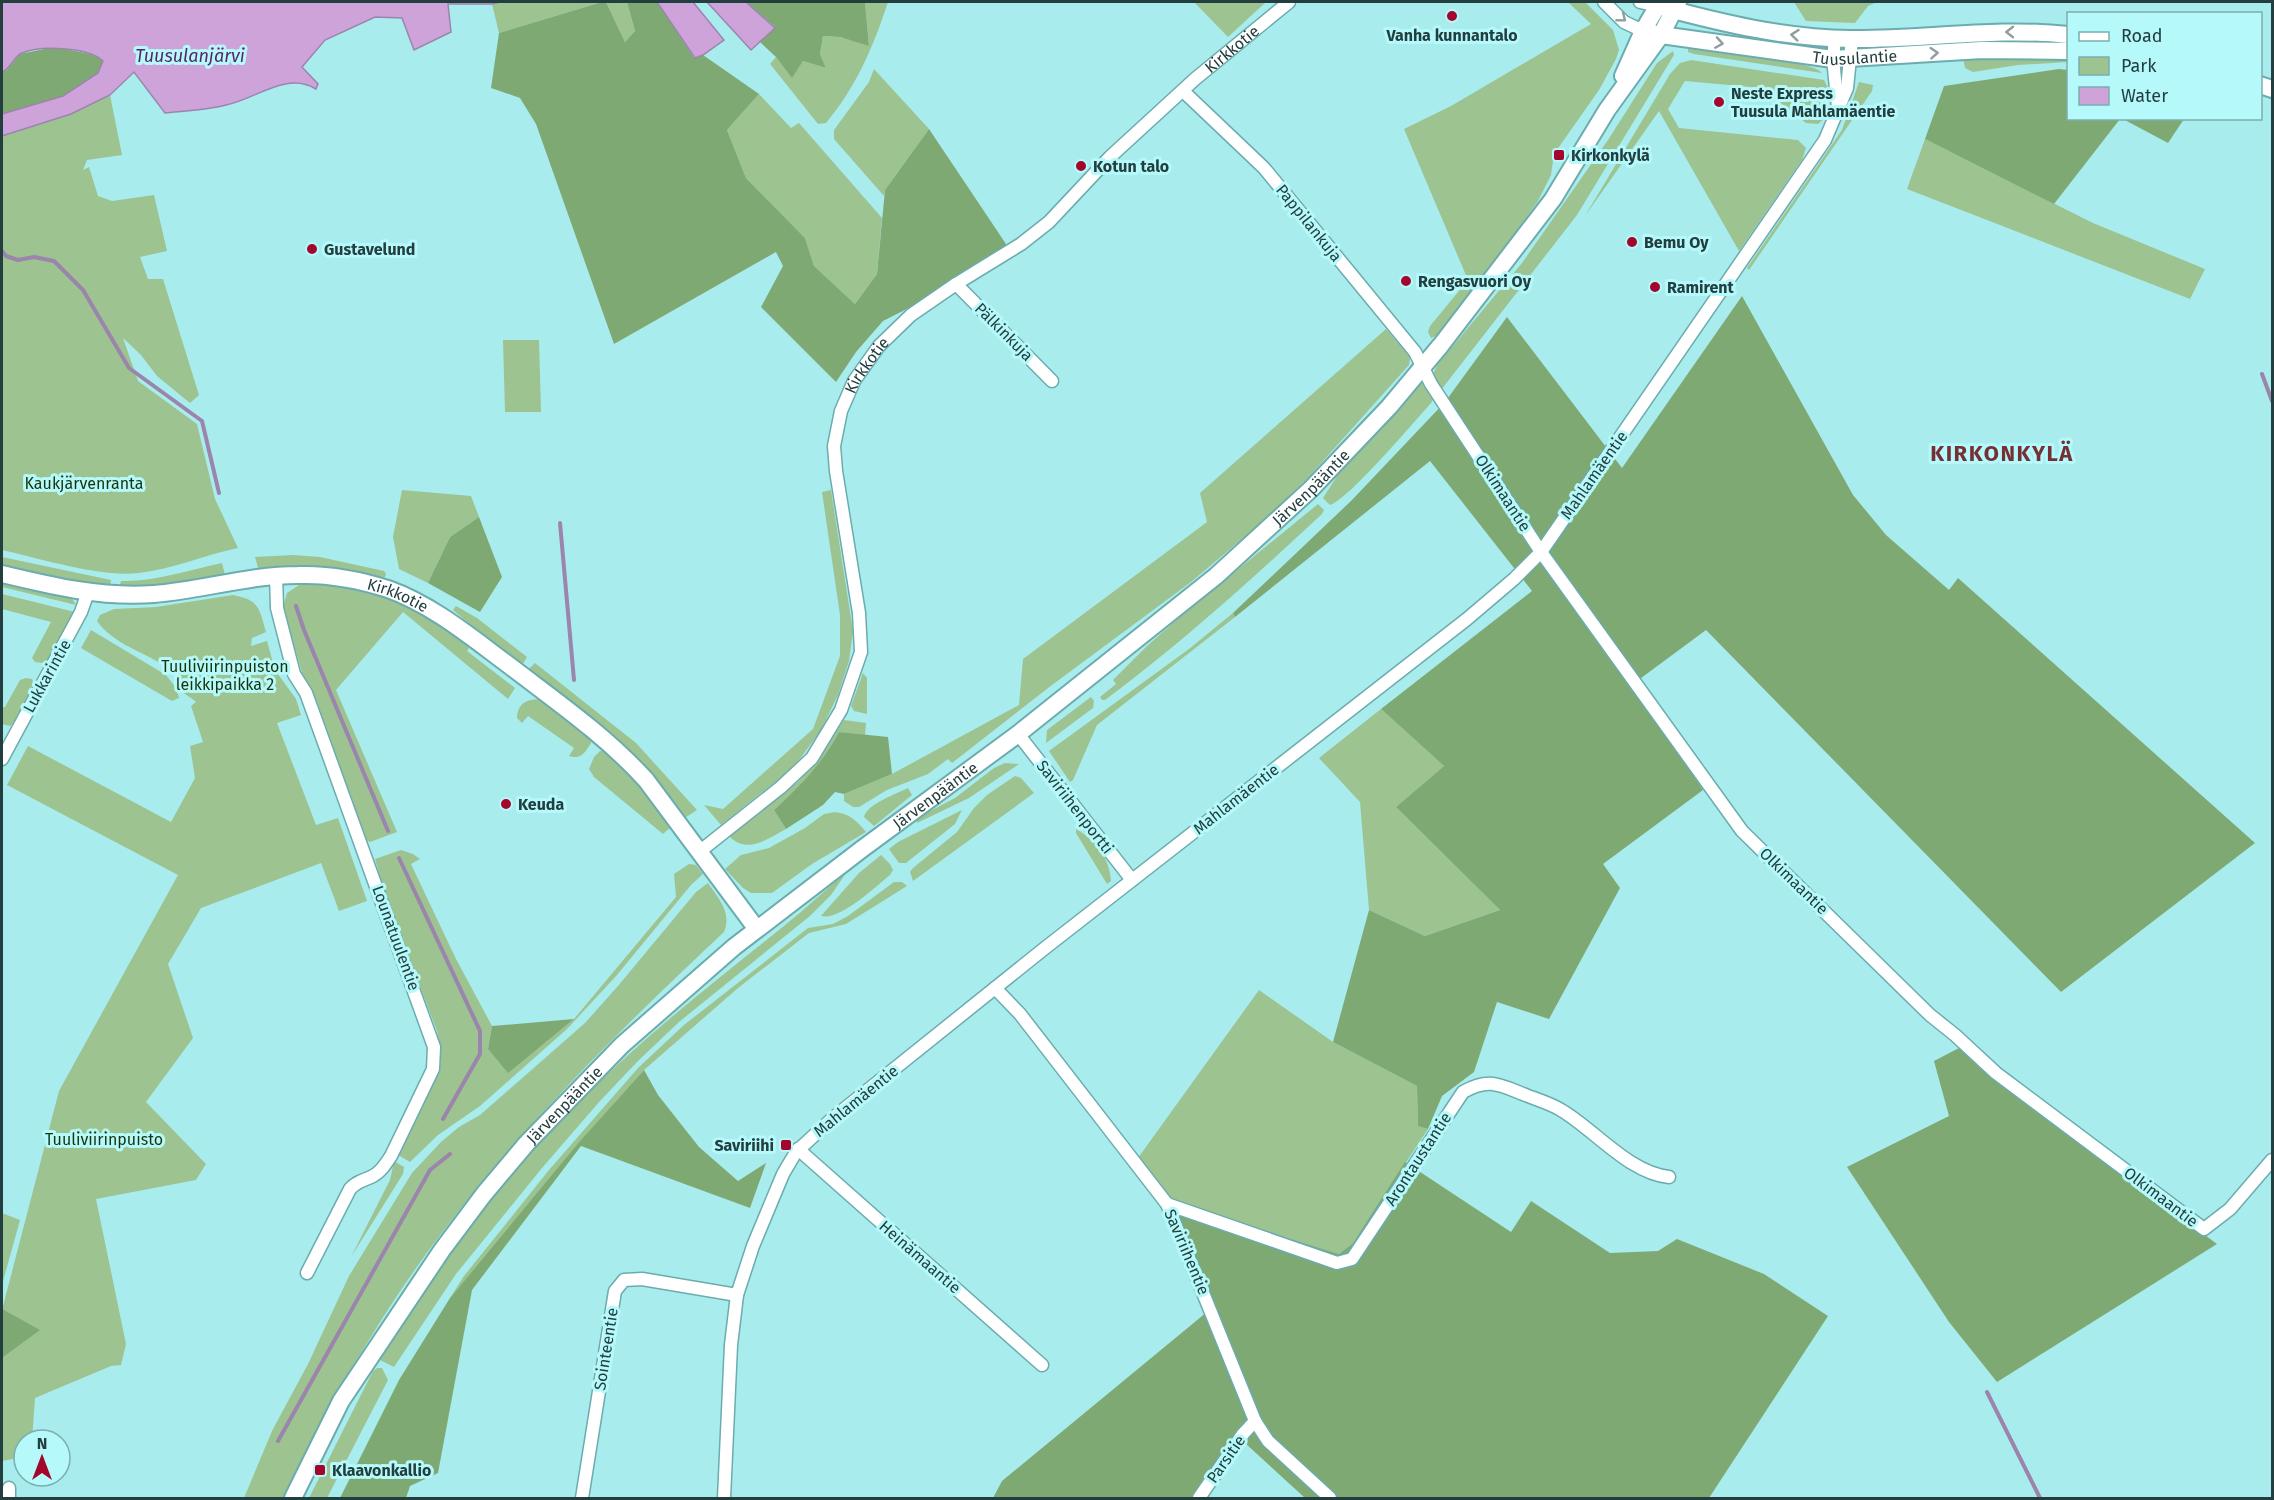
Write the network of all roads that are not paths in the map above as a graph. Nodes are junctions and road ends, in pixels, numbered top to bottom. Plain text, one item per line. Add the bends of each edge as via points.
1 (1289, 2) edge
2 (1604, 2) edge
3 (1640, 2) edge
4 (1659, 4) edge
5 (1677, 6) edge
6 (1643, 31) junction
7 (1661, 35) junction
8 (2067, 35) edge
9 (1835, 38) junction
10 (1852, 39) junction
11 (2067, 51) edge
12 (1833, 59) junction
13 (1852, 59) junction
14 (1183, 91) junction
15 (1607, 110) junction
16 (1838, 112) junction
17 (956, 284) junction
18 (1423, 366) junction
19 (1052, 381) dead end
20 (1541, 552) junction
21 (2, 574) edge
22 (276, 576) junction
23 (88, 592) junction
24 (1018, 734) junction
25 (2, 759) edge
26 (699, 852) junction
27 (1132, 880) junction
28 (756, 928) junction
29 (995, 988) junction
30 (798, 1149) junction
31 (2272, 1160) edge
32 (1669, 1177) dead end
33 (1167, 1204) junction
34 (308, 1273) dead end
35 (737, 1295) junction
36 (1042, 1365) dead end
37 (1255, 1421) junction
38 (293, 1498) edge
39 (582, 1498) edge
40 (724, 1498) edge
41 (1199, 1498) edge
42 (1330, 1498) edge

1 - 14 street, Kirkkotie
2 -> 6 street via 1624,22
3 - 4 street
4 - 5 main road, Tuusulantie
4 - 6 main road, Järvenpääntie
5 - 7 main road, Järvenpääntie
9 -> 5 main road, Tuusulantie via 1744,28
6 - 7 main road, Tuusulantie
6 - 15 main road, Järvenpääntie
7 -> 12 main road, Tuusulantie
7 - 15 main road, Järvenpääntie
8 -> 10 main road, Tuusulantie via 1990,32
9 - 10 main road, Tuusulantie
9 - 12 street
10 - 13 street, Mahlamäentie
13 -> 11 main road, Tuusulantie via 1982,50
12 - 13 main road, Tuusulantie
12 - 16 street
13 - 16 street, Mahlamäentie
14 - 17 street, Kirkkotie via 1110,157 1050,222
14 - 18 street, Pappilankuja via 1264,168
15 - 18 main road, Järvenpääntie via 1553,199
16 - 20 street, Mahlamäentie via 1825,140
17 - 19 street, Pälkinkuja
17 - 26 street, Kirkkotie via 911,315 879,345 854,381 841,411 834,446 836,471 854,572 861,652 842,710 812,758 782,787
18 - 20 street, Olkimaantie
18 - 24 main road, Järvenpääntie via 1311,489 1225,568
20 - 27 street, Mahlamäentie via 1467,619
20 - 31 street, Olkimaantie via 1742,831 1930,1015 1996,1073 2204,1229 2230,1209
21 - 23 main road, Kirkkotie
22 - 23 main road, Kirkkotie via 154,594
22 - 26 main road, Kirkkotie via 325,576 388,589 444,617 625,758
22 - 34 street, Lounatuulentie via 277,608 294,674 306,693 434,1047 433,1069 391,1156 377,1174 350,1189
23 - 25 street, Lukkarintie
24 - 27 street, Saviriihenportti
24 - 28 main road, Järvenpääntie
26 - 28 main road, Kirkkotie
27 - 29 street, Mahlamäentie
28 - 38 main road, Järvenpääntie via 622,1045 527,1143 484,1194 341,1401
29 - 30 street, Mahlamäentie
29 - 33 street, Saviriihentie via 1020,1014
30 - 35 street, Mahlamäentie via 783,1174
30 - 36 street, Heinämaantie
32 - 33 street, Arontaustantie via 1654,1175 1627,1159 1561,1110 1500,1085 1478,1084 1462,1092 1352,1259 1337,1263
33 - 37 street, Saviriihentie
35 - 39 street, Sointeentie via 642,1278 624,1280 615,1291
35 - 40 street, Mahlamäentie
37 - 41 street, Parsitie
37 - 42 street, Saviriihentie via 1268,1441

